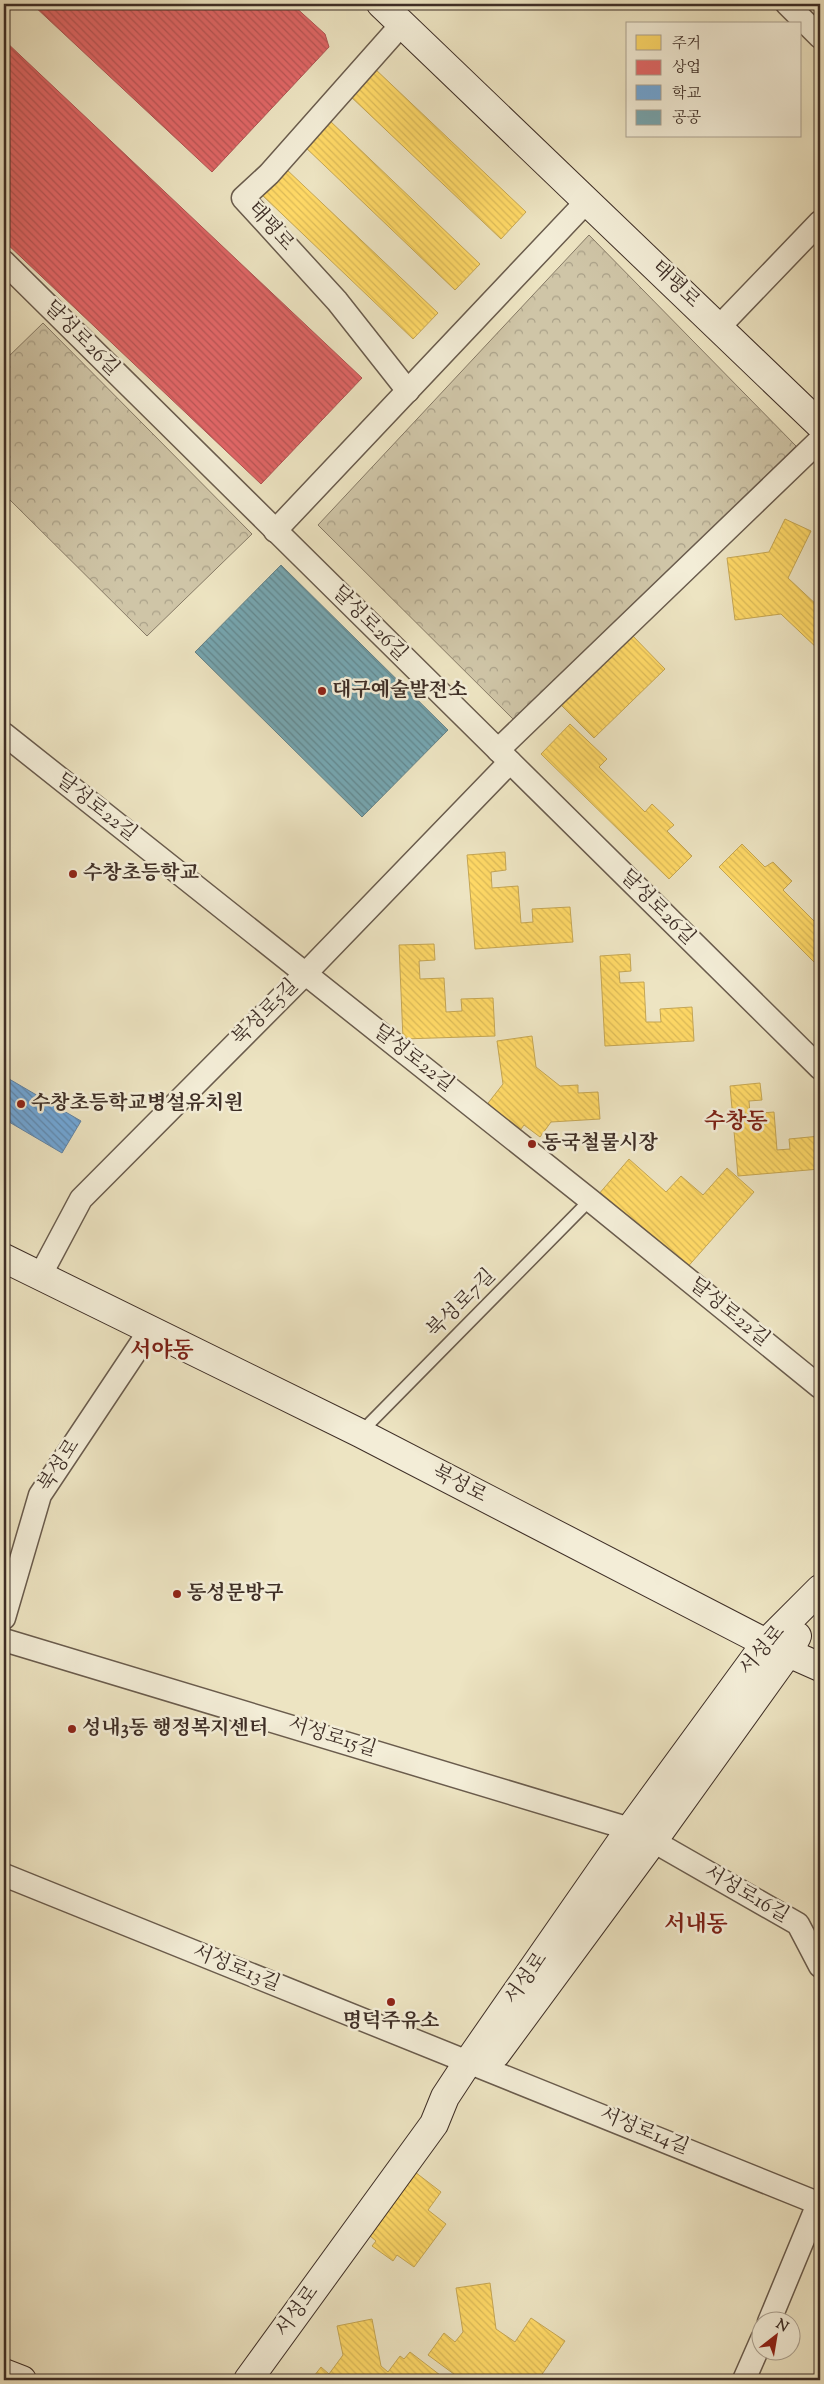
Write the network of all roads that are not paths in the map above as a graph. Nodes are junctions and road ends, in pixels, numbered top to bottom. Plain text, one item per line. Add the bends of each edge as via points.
1 (381, 4) edge
2 (787, 4) edge
3 (402, 24) junction
4 (820, 37) edge
5 (587, 201) junction
6 (820, 222) edge
7 (4, 262) edge
8 (719, 327) junction
9 (408, 391) junction
10 (820, 425) edge
11 (820, 440) edge
12 (276, 531) junction
13 (4, 734) edge
14 (504, 756) junction
15 (305, 974) junction
16 (820, 1068) edge
17 (590, 1200) junction
18 (4, 1258) edge
19 (40, 1276) junction
20 (150, 1330) junction
21 (820, 1387) edge
22 (360, 1433) junction
23 (820, 1589) edge
24 (820, 1593) edge
25 (4, 1618) edge
26 (4, 1640) edge
27 (777, 1648) junction
28 (820, 1667) edge
29 (642, 1835) junction
30 (4, 1875) edge
31 (820, 1966) edge
32 (476, 2066) junction
33 (820, 2202) edge
34 (773, 2312) edge
35 (752, 2362) edge
36 (4, 2373) edge
37 (22, 2380) edge
38 (248, 2380) edge
39 (744, 2380) edge

1 - 3 street, 태평로
2 - 4 street
3 - 5 street, 태평로
3 - 9 street, 태평로 via 244,198 337,301
5 - 8 street, 태평로
5 - 9 street
6 - 8 street
7 - 12 street, 달성로26길
8 - 10 street, 태평로
9 - 12 street
11 - 14 street, 북성로5길
12 - 14 street, 달성로26길
13 - 15 street, 달성로22길
14 - 15 street, 북성로5길
14 - 16 street, 달성로26길
15 - 17 street, 달성로22길
15 - 19 street, 북성로5길 via 81,1199
17 - 21 street, 달성로22길
17 - 22 lane, 북성로7길
18 - 19 street, 북성로
19 - 20 street, 북성로
20 - 22 street, 북성로
20 - 25 street, 북성로 via 40,1494
22 - 27 street, 북성로
23 - 27 street, 서성로
24 - 27 street
26 - 29 street, 서성로15길
27 - 28 street, 북성로
27 - 29 street, 서성로
29 - 31 street, 서성로16길 via 798,1924
29 - 32 street, 서성로
30 - 32 street, 서성로13길
32 - 33 street, 서성로14길
32 - 38 street, 서성로 via 445,2097 434,2124
33 - 34 street
35 - 39 street
36 - 37 street

